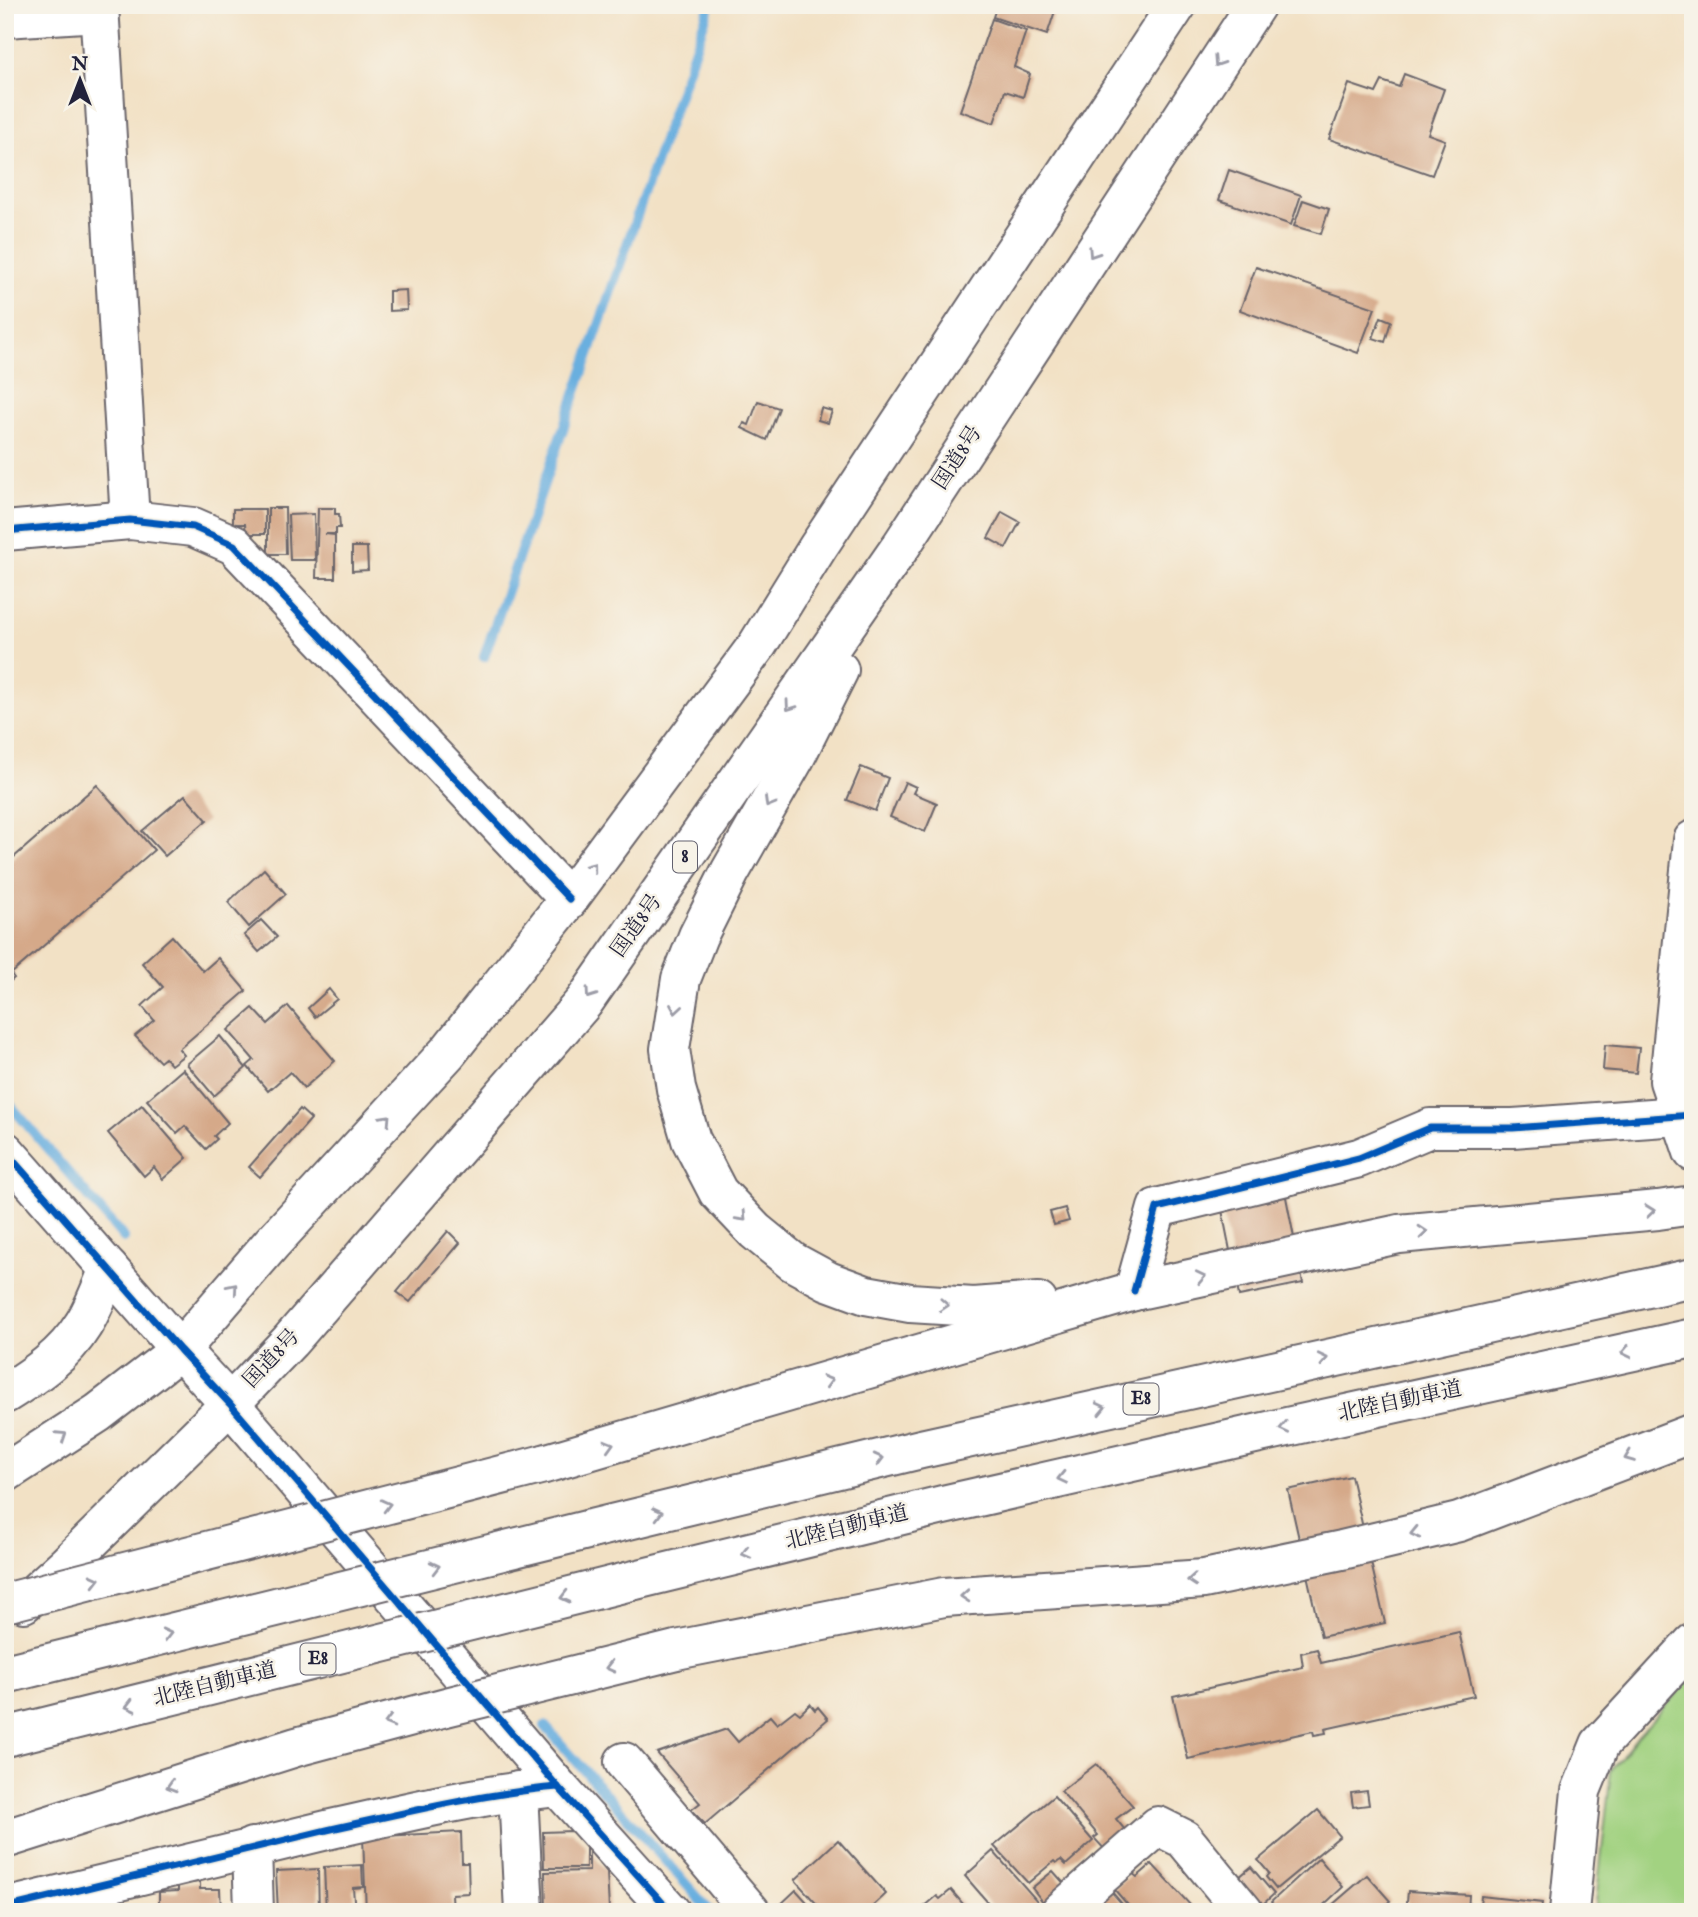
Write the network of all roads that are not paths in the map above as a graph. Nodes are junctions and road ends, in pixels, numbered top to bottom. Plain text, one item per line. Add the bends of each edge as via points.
1 (1178, 5) edge
2 (1256, 5) edge
3 (99, 9) edge
4 (5, 18) edge
5 (130, 520) junction
6 (5, 531) edge
7 (901, 546) junction
8 (1693, 840) edge
9 (569, 899) junction
10 (1689, 1128) edge
11 (5, 1151) edge
12 (1693, 1205) edge
13 (109, 1269) junction
14 (1693, 1278) edge
15 (1134, 1291) junction
16 (1693, 1338) edge
17 (180, 1350) junction
18 (5, 1394) edge
19 (230, 1404) junction
20 (1693, 1433) edge
21 (5, 1473) edge
22 (5, 1603) edge
23 (5, 1620) edge
24 (1693, 1643) edge
25 (5, 1674) edge
26 (5, 1737) edge
27 (624, 1762) dead end
28 (558, 1787) junction
29 (518, 1791) junction
30 (5, 1839) edge
31 (253, 1847) junction
32 (5, 1908) edge
33 (254, 1912) edge
34 (524, 1912) edge
35 (671, 1912) edge
36 (751, 1912) edge
37 (1060, 1912) edge
38 (1244, 1912) edge
39 (1569, 1912) edge

9 -> 1 main road via 758,644
2 -> 7 main road, 国道8号 / 8
3 - 4 main road
3 - 5 main road
5 - 6 main road
5 - 9 main road via 193,527 234,545
7 -> 15 main road via 795,758 724,883 681,979 670,1049 691,1140 719,1192 755,1231 793,1262 866,1295 974,1307
7 -> 19 main road, 国道8号 / 8 via 584,1002
8 - 10 main road via 1668,1080
17 -> 9 main road via 448,1052
10 - 15 main road via 1430,1128 1359,1158 1157,1208
11 - 13 main road
15 -> 12 main road via 1399,1234
13 - 17 main road
13 - 18 main road via 84,1324 64,1350
25 -> 14 main road, E8, bridge via 921,1449
22 -> 15 main road, bridge via 544,1464
16 -> 26 main road, 北陸自動車道 / E8, bridge via 984,1496
17 - 19 main road
21 -> 17 main road via 98,1413
19 - 23 main road, 国道8号 / 8
19 - 28 main road
20 -> 30 main road, bridge via 1460,1522 1204,1579 944,1597 676,1650 296,1747
24 - 39 main road via 1600,1744 1581,1791
27 - 36 main road
28 - 29 main road
28 - 35 main road
29 - 31 main road
29 - 34 main road
31 - 32 main road
31 - 33 main road
37 - 38 main road via 1158,1826 1184,1839

